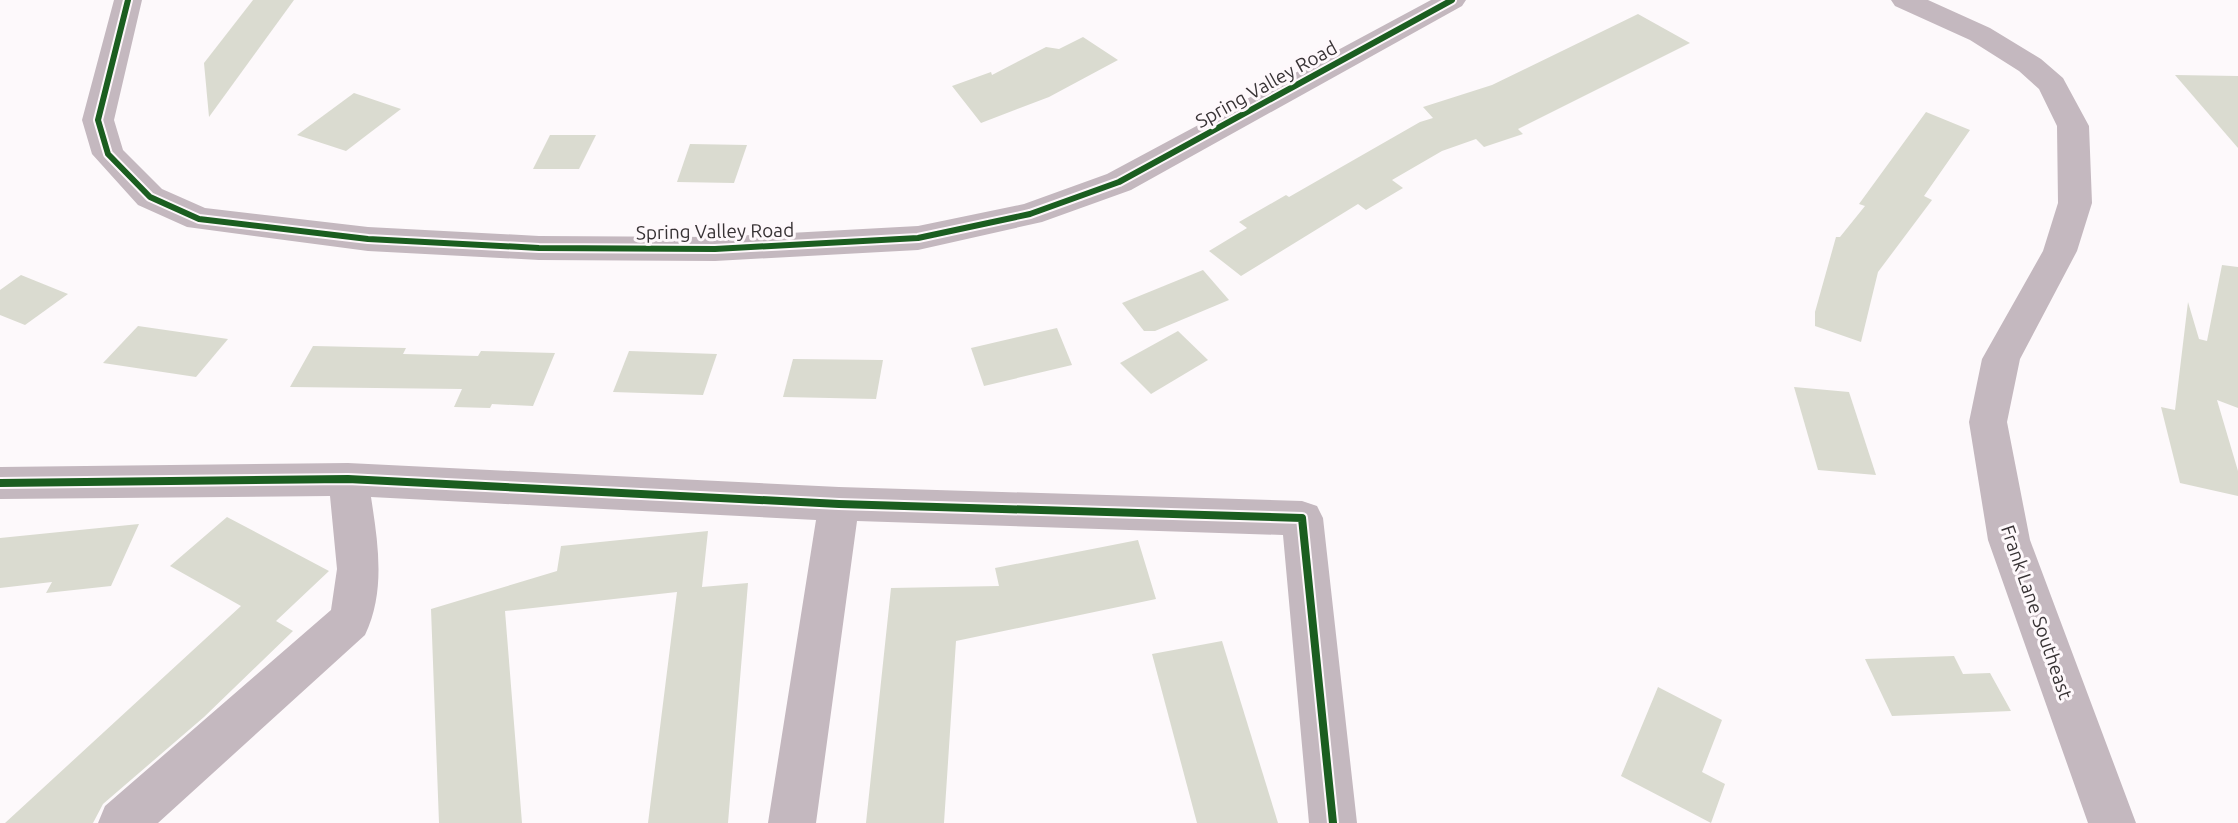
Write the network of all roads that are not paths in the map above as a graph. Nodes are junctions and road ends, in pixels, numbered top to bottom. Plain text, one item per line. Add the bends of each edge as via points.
1 (128, 0) edge
2 (1452, 0) edge
3 (1905, 0) edge
4 (348, 479) junction
5 (0, 483) edge
6 (839, 503) junction
7 (122, 823) edge
8 (792, 823) edge
9 (1333, 823) edge
10 (2112, 823) edge

1 - 2 street, Spring Valley Road via 98,120 108,154 150,197 199,219 368,239 539,248 715,250 918,238 1030,214 1119,182
3 - 10 street, Frank Lane Southeast via 1980,34 2030,65 2052,85 2073,126 2076,203 2060,251 2001,359 1988,422 2009,540
4 - 5 street
4 - 6 street
4 - 7 street via 357,538 357,601 351,621
6 - 8 street
6 - 9 street via 1302,518

